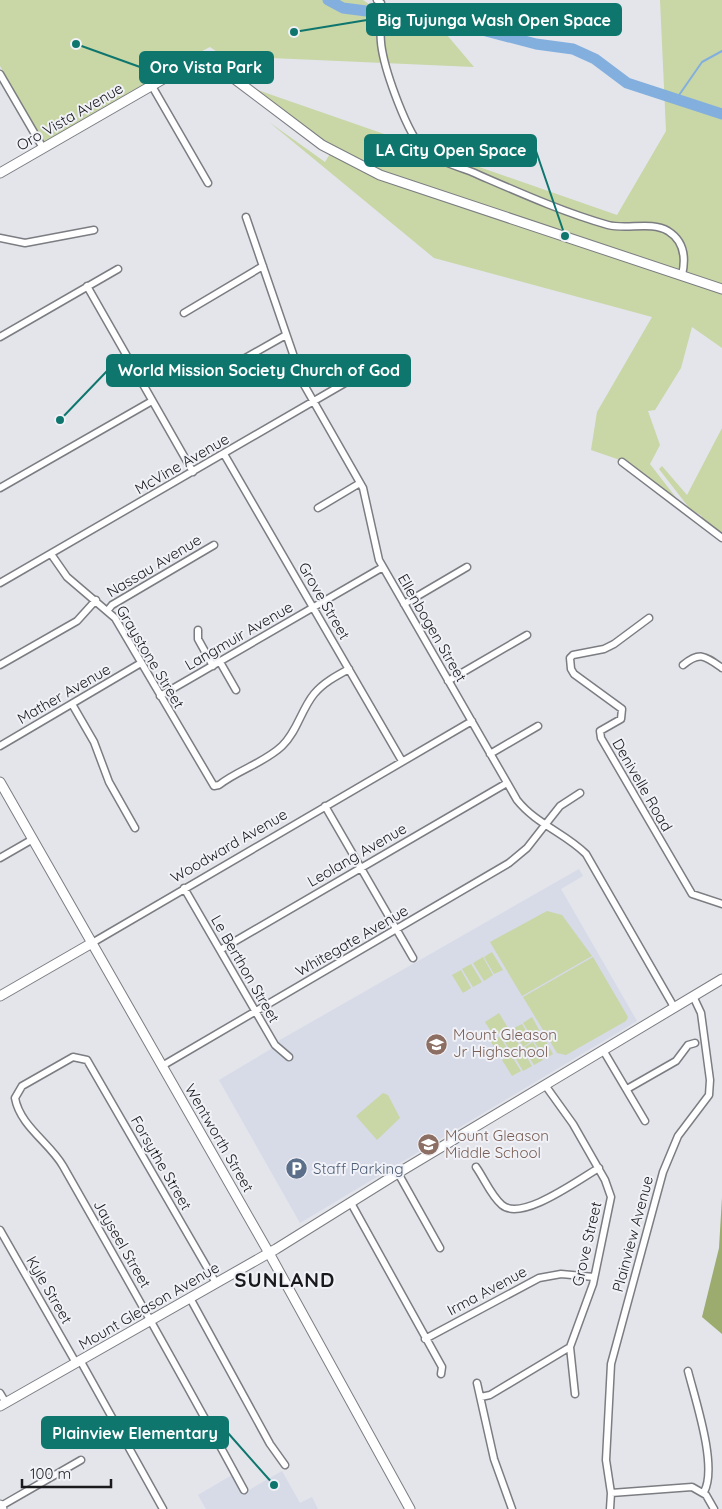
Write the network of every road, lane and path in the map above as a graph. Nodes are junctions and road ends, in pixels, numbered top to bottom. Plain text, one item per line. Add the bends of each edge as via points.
1 (379, 2) edge
2 (0, 74) edge
3 (152, 86) junction
4 (8, 88) junction
5 (0, 92) edge
6 (43, 148) junction
7 (0, 174) edge
8 (208, 183) dead end
9 (246, 217) dead end
10 (94, 230) dead end
11 (0, 238) edge
12 (263, 266) junction
13 (118, 269) dead end
14 (682, 275) junction
15 (87, 286) junction
16 (722, 289) edge
17 (184, 313) dead end
18 (286, 335) junction
19 (0, 337) edge
20 (376, 365) dead end
21 (219, 374) dead end
22 (152, 400) junction
23 (313, 402) junction
24 (224, 454) junction
25 (622, 462) dead end
26 (193, 472) junction
27 (360, 483) junction
28 (0, 488) edge
29 (318, 508) dead end
30 (722, 538) edge
31 (214, 545) dead end
32 (51, 554) junction
33 (383, 567) junction
34 (467, 567) dead end
35 (0, 583) edge
36 (96, 600) junction
37 (404, 604) junction
38 (313, 607) junction
39 (108, 610) junction
40 (649, 618) dead end
41 (198, 630) dead end
42 (528, 635) dead end
43 (220, 662) junction
44 (141, 663) junction
45 (0, 666) edge
46 (214, 666) junction
47 (682, 666) dead end
48 (722, 668) edge
49 (349, 669) junction
50 (448, 681) junction
51 (236, 690) dead end
52 (160, 696) junction
53 (72, 704) junction
54 (472, 721) junction
55 (538, 726) dead end
56 (0, 746) edge
57 (490, 754) junction
58 (402, 761) junction
59 (0, 782) edge
60 (507, 783) junction
61 (580, 793) dead end
62 (325, 806) junction
63 (545, 825) junction
64 (135, 828) dead end
65 (33, 839) junction
66 (0, 858) edge
67 (360, 867) junction
68 (184, 888) junction
69 (722, 904) edge
70 (396, 929) junction
71 (92, 943) junction
72 (220, 950) junction
73 (413, 958) dead end
74 (722, 979) edge
75 (0, 996) edge
76 (693, 996) junction
77 (674, 1007) junction
78 (256, 1012) junction
79 (695, 1043) dead end
80 (603, 1050) junction
81 (82, 1057) joint
82 (289, 1057) dead end
83 (162, 1066) junction
84 (545, 1085) junction
85 (627, 1089) junction
86 (645, 1121) dead end
87 (476, 1167) dead end
88 (599, 1168) junction
89 (398, 1173) junction
90 (351, 1203) junction
91 (0, 1230) edge
92 (440, 1248) dead end
93 (269, 1253) junction
94 (594, 1277) junction
95 (216, 1284) junction
96 (190, 1298) junction
97 (151, 1320) junction
98 (425, 1339) junction
99 (570, 1347) junction
100 (78, 1362) junction
101 (688, 1372) dead end
102 (441, 1374) dead end
103 (478, 1383) dead end
104 (0, 1393) edge
105 (575, 1394) dead end
106 (481, 1397) junction
107 (3, 1405) edge
108 (81, 1460) dead end
109 (285, 1465) dead end
110 (244, 1490) dead end
111 (704, 1492) junction
112 (611, 1493) junction
113 (1, 1506) edge
114 (712, 1508) edge
115 (163, 1509) edge
116 (410, 1509) edge
117 (512, 1509) edge
118 (610, 1509) edge

1 - 14 street via 382,49 388,71 406,122 424,150 506,187 608,225 627,228 650,226 666,230 682,247
2 - 4 street
3 - 6 street, Oro Vista Avenue
3 - 8 street
3 - 14 street, Oro Vista Avenue via 199,62 215,65 322,145 380,175
4 - 5 street
4 - 6 street
6 - 7 street, Oro Vista Avenue
9 - 12 street, Ellenbogen Street
10 - 11 street via 25,243
12 - 17 street
12 - 18 street, Ellenbogen Street
13 - 15 street
14 - 16 street, Oro Vista Avenue
15 - 19 street
15 - 22 street
18 - 21 street
18 - 23 street, Ellenbogen Street
20 - 23 street, McVine Avenue
22 - 26 street
22 - 28 street
23 - 24 street, McVine Avenue
23 - 27 street, Ellenbogen Street
24 - 26 street, McVine Avenue
24 - 38 street, Grove Street
25 - 30 street
26 - 32 street, McVine Avenue
27 - 29 street
27 - 33 street, Ellenbogen Street via 367,500 374,545
31 - 39 street, Nassau Avenue
32 - 35 street, McVine Avenue
32 - 36 street, Graystone Street via 67,577
33 - 37 street, Ellenbogen Street
33 - 38 street, Langmuir Avenue
34 - 37 street
36 - 39 street, Graystone Street
36 - 45 street, Nassau Avenue via 77,621
37 - 50 street, Ellenbogen Street
38 - 43 street, Langmuir Avenue
38 - 49 street, Grove Street
39 - 44 street, Graystone Street
40 - 69 street, Denivelle Road via 604,649 573,655 570,669 622,709 621,719 600,731 601,738 692,894
41 - 46 street via 198,639
42 - 50 street
43 - 46 street, Langmuir Avenue
43 - 51 street
44 - 52 street, Graystone Street
44 - 53 street, Mather Avenue
46 - 52 street, Langmuir Avenue
47 - 48 street via 692,658 701,657
49 - 52 street, Graystone Street via 314,694 283,745 214,786
49 - 58 street, Grove Street
50 - 54 street, Ellenbogen Street
53 - 56 street, Mather Avenue
53 - 64 street
54 - 57 street, Ellenbogen Street
54 - 58 street, Woodward Avenue
55 - 57 street
57 - 60 street, Ellenbogen Street
58 - 62 street, Woodward Avenue
59 - 65 street, Wentworth Street
60 - 63 street, Ellenbogen Street via 523,807
60 - 67 street, Leolang Avenue
61 - 63 street, Whitegate Avenue via 560,806
62 - 67 street
62 - 68 street, Woodward Avenue
63 - 70 street, Whitegate Avenue via 527,848 509,863
63 - 77 street, Ellenbogen Street via 586,854
65 - 66 street
65 - 71 street, Wentworth Street
67 - 70 street
67 - 72 street, Leolang Avenue
68 - 71 street, Woodward Avenue
68 - 72 street, Le Berthon Street
70 - 73 street
70 - 78 street, Whitegate Avenue
71 - 75 street, Woodward Avenue
71 - 83 street, Wentworth Street
72 - 78 street, Le Berthon Street
74 - 76 street, Mount Gleason Avenue
76 - 77 street, Mount Gleason Avenue
76 - 112 street, Plainview Avenue via 701,1012 709,1095 678,1136 663,1172 611,1364 606,1460
77 - 80 street, Mount Gleason Avenue
78 - 82 street, Le Berthon Street via 275,1045
78 - 83 street, Whitegate Avenue
79 - 85 street via 688,1045 676,1060
80 - 84 street, Mount Gleason Avenue
80 - 85 street
81 - 95 street, Forsythe Street via 88,1062
81 - 97 street, Jayseel Street via 70,1058 22,1086 16,1095 17,1106 26,1121 56,1153
83 - 93 street, Wentworth Street
84 - 88 street, Grove Street via 569,1117
84 - 89 street, Mount Gleason Avenue
85 - 86 street
87 - 88 street via 500,1204 512,1210 540,1202
88 - 94 street, Grove Street via 611,1200
89 - 90 street, Mount Gleason Avenue
89 - 92 street
90 - 93 street, Mount Gleason Avenue
90 - 98 street
91 - 100 street, Kyle Street
93 - 95 street, Mount Gleason Avenue
93 - 116 street, Wentworth Street
94 - 98 street, Irma Avenue via 561,1274 539,1278
94 - 99 street, Grove Street
95 - 96 street, Mount Gleason Avenue
96 - 97 street, Mount Gleason Avenue
96 - 109 street via 274,1452
97 - 100 street, Mount Gleason Avenue
97 - 110 street, Jayseel Street
98 - 102 street via 442,1367
99 - 105 street, Grove Street
99 - 106 street via 490,1395
100 - 107 street, Mount Gleason Avenue
100 - 115 street, Kyle Street
101 - 111 street via 705,1438 708,1476
103 - 106 street
104 - 107 street
106 - 117 street via 496,1464
108 - 113 street
111 - 112 street via 687,1487
111 - 114 street
112 - 118 street, Plainview Avenue

